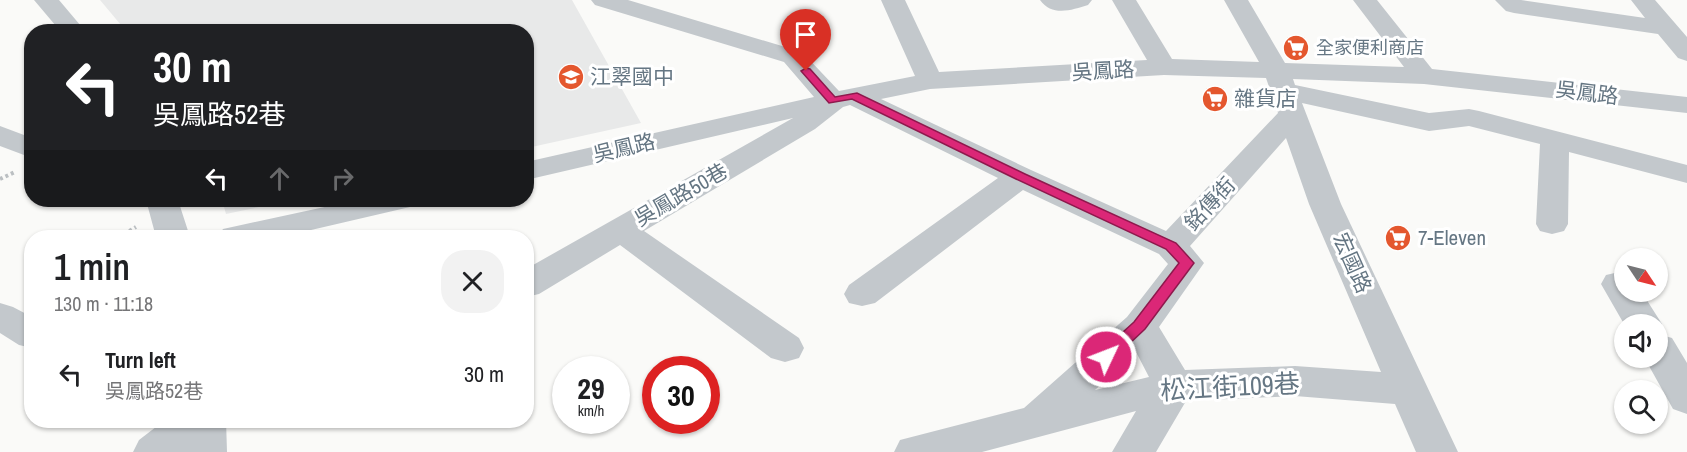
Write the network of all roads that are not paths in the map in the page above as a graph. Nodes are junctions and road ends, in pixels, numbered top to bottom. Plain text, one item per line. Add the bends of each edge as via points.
1 (46, 0) edge
2 (603, 0) edge
3 (893, 0) edge
4 (1052, 0) edge
5 (1080, 0) edge
6 (1124, 0) edge
7 (1236, 0) edge
8 (1365, 0) edge
9 (1507, 0) edge
10 (1643, 0) edge
11 (67, 24) edge
12 (1666, 28) junction
13 (1687, 53) edge
14 (1164, 67) junction
15 (1424, 76) junction
16 (930, 81) junction
17 (1284, 92) junction
18 (843, 98) junction
19 (1687, 105) edge
20 (0, 135) edge
21 (1556, 141) junction
22 (24, 146) edge
23 (534, 169) edge
24 (1687, 174) edge
25 (1020, 177) junction
26 (368, 207) edge
27 (1551, 224) dead end
28 (266, 230) edge
29 (621, 230) junction
30 (1171, 246) junction
31 (534, 280) edge
32 (862, 294) dead end
33 (0, 316) edge
34 (1140, 326) junction
35 (24, 330) edge
36 (785, 348) dead end
37 (1668, 365) edge
38 (1174, 386) junction
39 (1409, 390) junction
40 (1687, 398) edge
41 (1038, 420) junction
42 (915, 452) edge
43 (1133, 452) edge
44 (1437, 452) edge

1 - 11 street
2 - 18 street via 793,57
3 - 16 street
4 - 5 street via 1062,5
6 - 14 street
7 - 17 street, 宏國路
8 - 15 street
9 - 12 street via 1514,6
10 - 12 street
12 - 13 street
14 - 16 street, 吳鳳路
14 - 17 street, 吳鳳路
15 - 17 street, 吳鳳路
15 - 19 street, 吳鳳路
16 - 18 street, 吳鳳路
17 - 21 street, 吳鳳路 via 1429,122 1469,117
17 - 30 street, 銘傳街
17 - 39 street, 宏國路 via 1325,204
18 - 23 street, 吳鳳路
18 - 25 street
18 - 29 street, 吳鳳路50巷
20 - 22 street
21 - 24 street, 吳鳳路
21 - 27 street
25 - 30 street
25 - 32 street
26 - 28 street
29 - 31 street, 吳鳳路50巷
29 - 36 street
30 - 34 street, 銘傳街 via 1187,263
33 - 35 street
34 - 38 street
34 - 41 street, 銘傳街
37 - 40 street
38 - 39 street, 松江街109巷 via 1295,381
38 - 41 street, 松江街109巷
38 - 43 street
39 - 44 street, 宏國路
41 - 42 street, 松江街109巷

